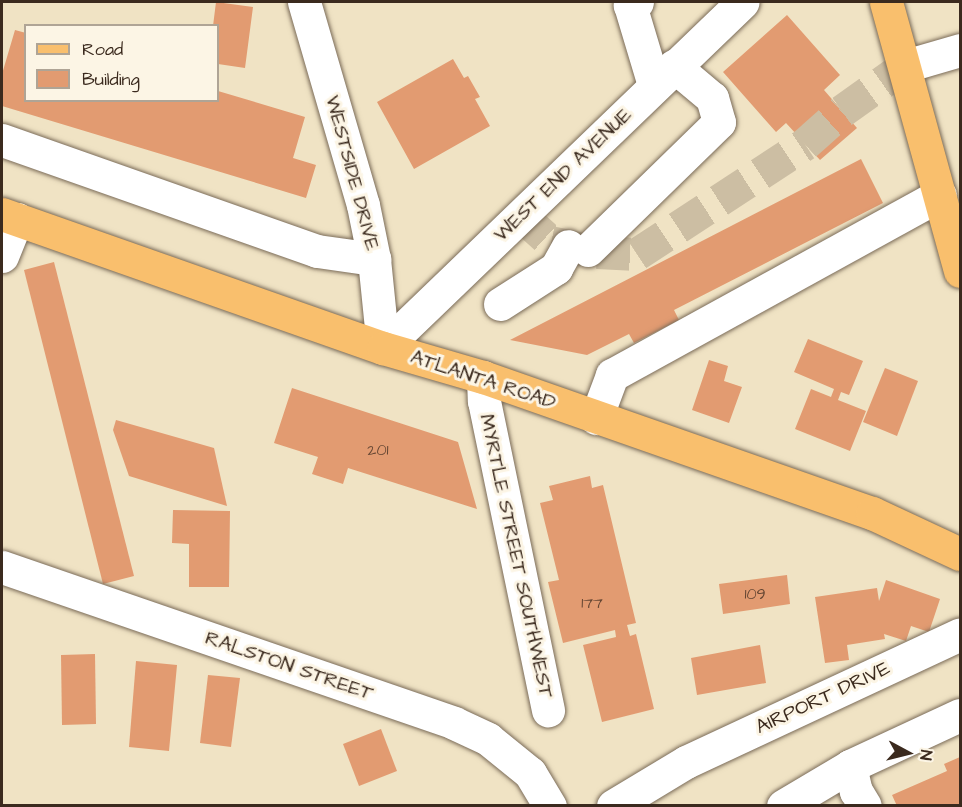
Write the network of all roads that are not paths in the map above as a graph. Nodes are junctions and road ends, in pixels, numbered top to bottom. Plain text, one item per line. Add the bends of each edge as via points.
1 (304, 2) edge
2 (637, 2) edge
3 (742, 2) edge
4 (886, 2) edge
5 (960, 50) edge
6 (905, 66) junction
7 (664, 76) junction
8 (2, 140) edge
9 (940, 195) junction
10 (9, 216) edge
11 (2, 256) edge
12 (374, 259) junction
13 (959, 260) edge
14 (500, 304) dead end
15 (383, 348) junction
16 (484, 389) junction
17 (596, 418) junction
18 (960, 554) edge
19 (2, 567) edge
20 (960, 634) edge
21 (548, 710) dead end
22 (960, 715) edge
23 (850, 766) junction
24 (550, 806) edge
25 (614, 806) edge
26 (783, 806) edge
27 (865, 806) edge

1 - 12 street, WESTSIDE DRIVE via 363,205
2 - 7 street via 630,5
3 - 7 street, WEST END AVENUE
4 - 6 main road
5 - 6 street
6 - 9 main road
7 - 14 street via 712,98 719,122 556,268
7 - 15 street, WEST END AVENUE
8 - 12 street via 317,251
9 - 13 main road
9 - 17 street via 612,375
10 - 11 street
10 - 15 main road, ATLANTA ROAD
12 - 15 street, WESTSIDE DRIVE
15 - 16 main road, ATLANTA ROAD
16 - 17 main road, ATLANTA ROAD
16 - 21 street, MYRTLE STREET SOUTHWEST
17 - 18 main road, ATLANTA ROAD via 872,513
19 - 24 street, RALSTON STREET via 454,723 488,739 530,773
20 - 25 street, AIRPORT DRIVE via 686,762
22 - 23 street
23 - 26 street
23 - 27 street via 856,791

